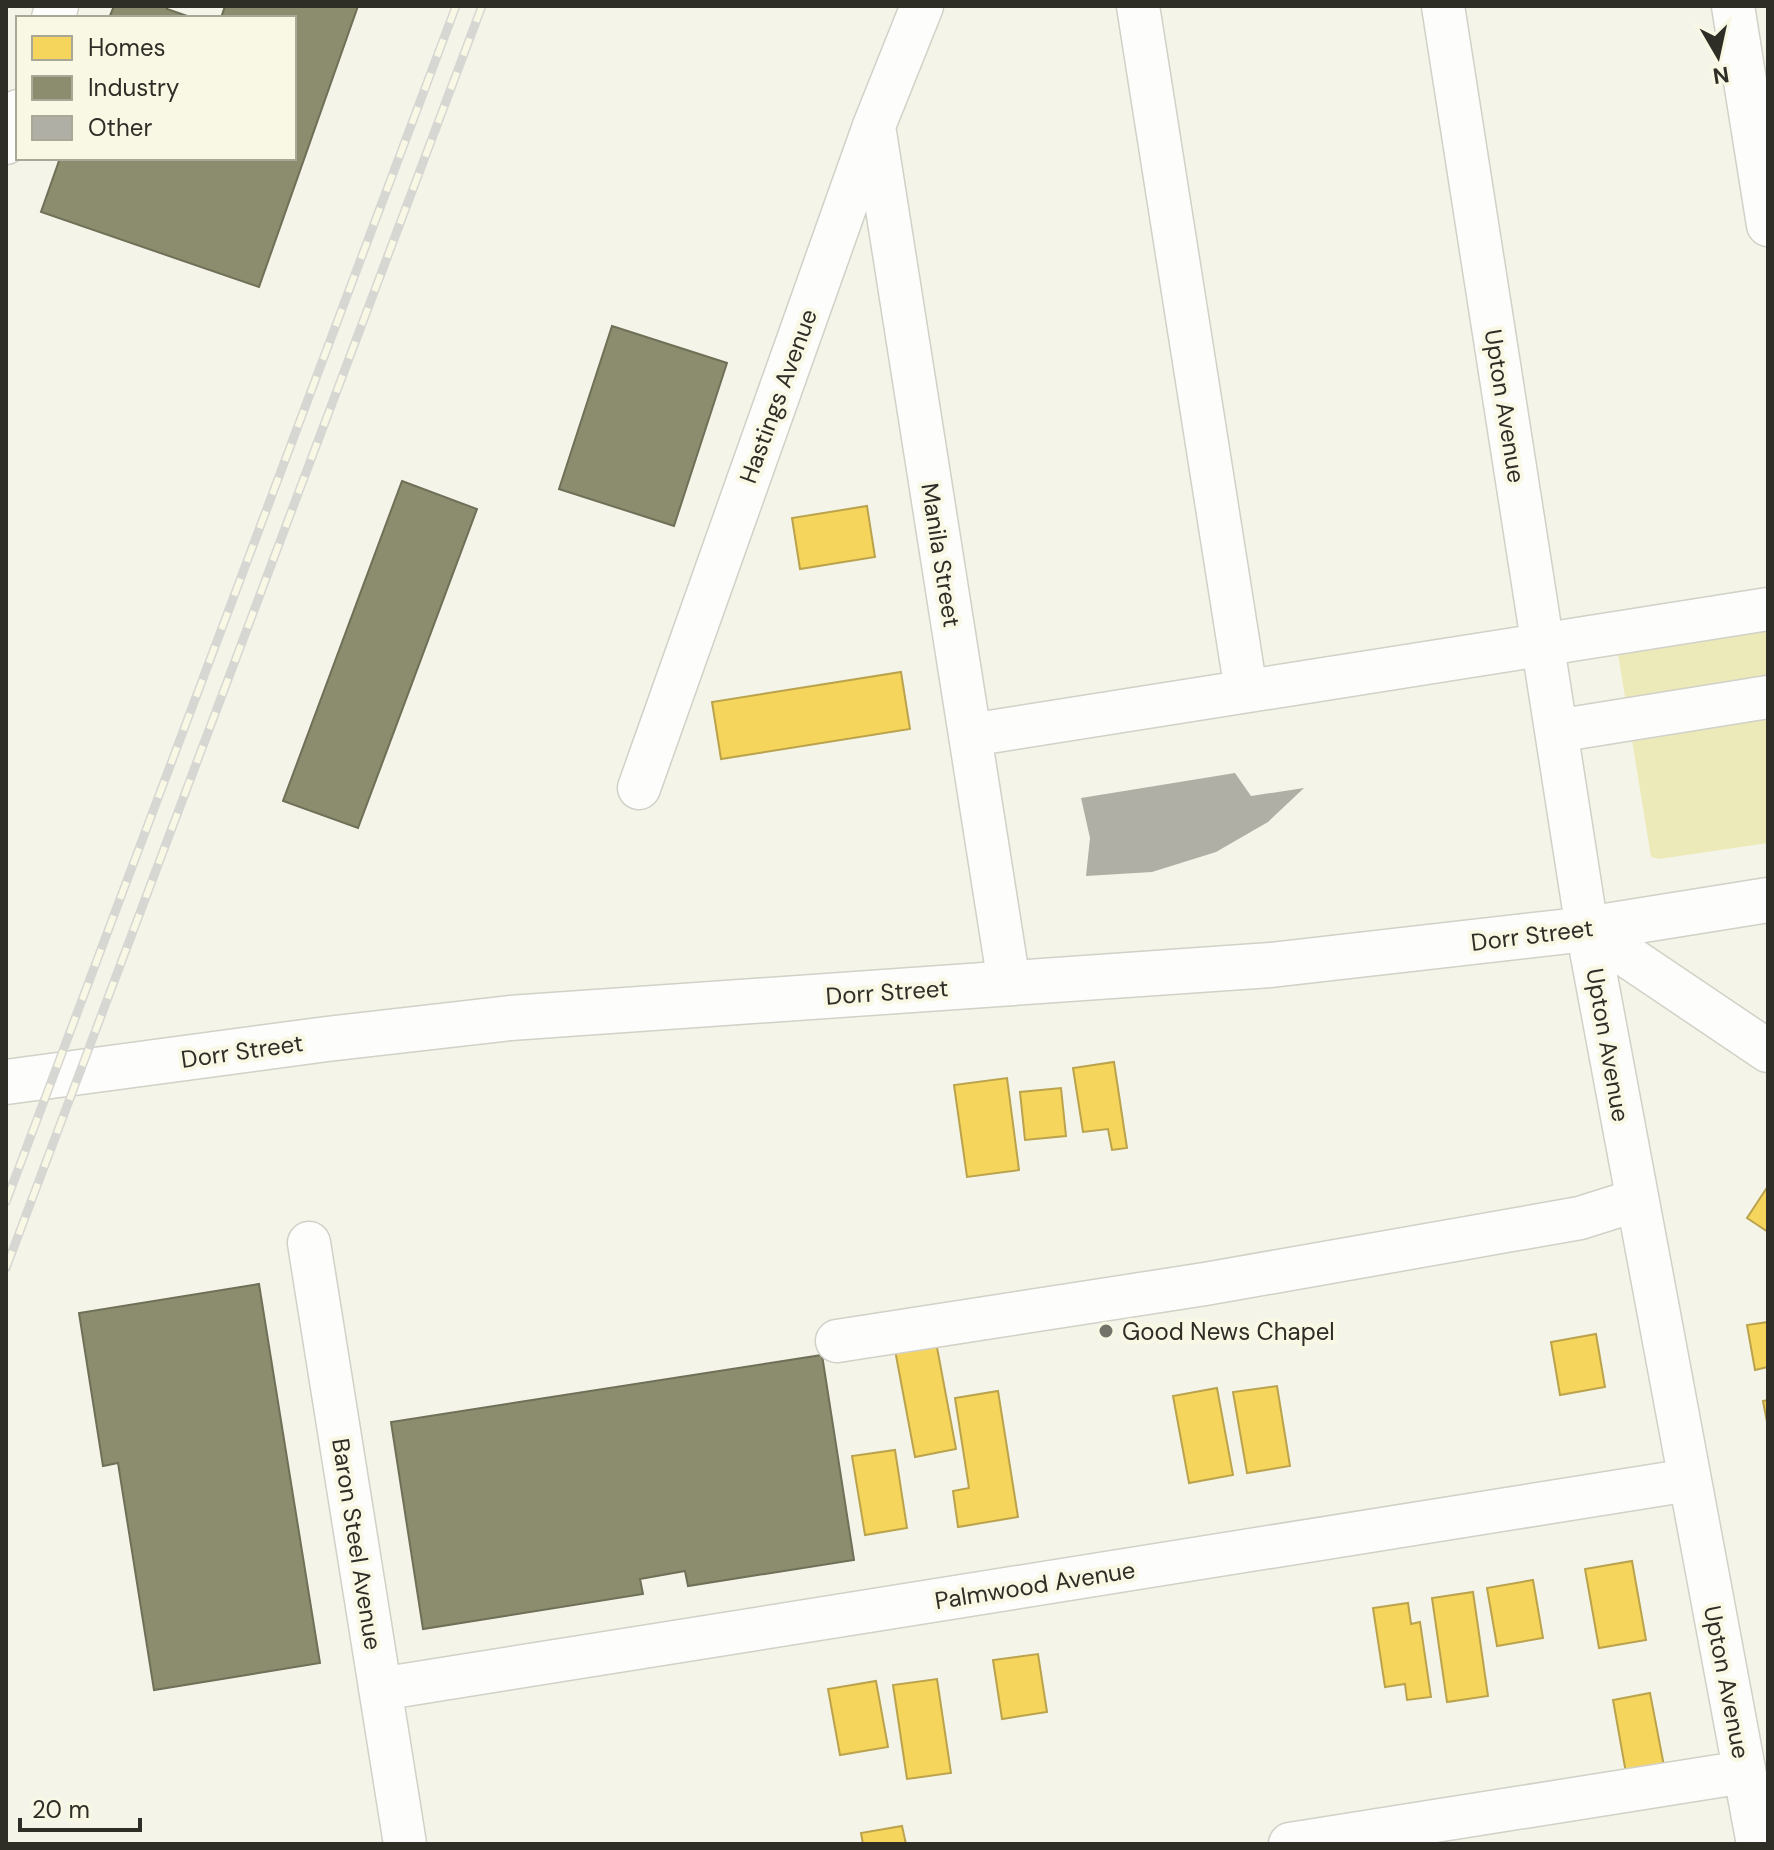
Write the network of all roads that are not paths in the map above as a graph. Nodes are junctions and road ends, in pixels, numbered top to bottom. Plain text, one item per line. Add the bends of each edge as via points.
1 (922, 6) edge
2 (1138, 6) edge
3 (1443, 6) edge
4 (1733, 6) edge
5 (16, 116) edge
6 (874, 126) junction
7 (6, 143) edge
8 (1768, 225) edge
9 (1768, 609) edge
10 (1542, 645) junction
11 (1246, 691) junction
12 (1768, 697) edge
13 (1556, 731) junction
14 (970, 735) junction
15 (639, 788) dead end
16 (1768, 900) edge
17 (1587, 929) junction
18 (1009, 983) junction
19 (1768, 1051) edge
20 (6, 1082) edge
21 (1637, 1200) junction
22 (309, 1243) dead end
23 (837, 1341) dead end
24 (1689, 1480) junction
25 (380, 1689) junction
26 (1744, 1772) junction
27 (405, 1844) edge
28 (1290, 1844) edge
29 (1758, 1844) edge

1 - 6 street, Hastings Avenue
2 - 11 street
3 - 10 street, Upton Avenue
4 - 8 street
5 - 7 street
6 - 14 street, Manila Street
6 - 15 street, Hastings Avenue
9 - 10 street
10 - 11 street
10 - 13 street, Upton Avenue
11 - 14 street
12 - 13 street
13 - 17 street, Upton Avenue
14 - 18 street, Manila Street
16 - 17 main road, Dorr Street
17 - 18 main road, Dorr Street via 1271,965
17 - 19 street
17 - 21 street, Upton Avenue
18 - 20 main road, Dorr Street via 524,1017
21 - 23 street via 1580,1218
21 - 24 street, Upton Avenue
22 - 25 street, Baron Steel Avenue
24 - 25 street, Palmwood Avenue
24 - 26 street, Upton Avenue
25 - 27 street, Baron Steel Avenue
26 - 28 street
26 - 29 street, Upton Avenue

